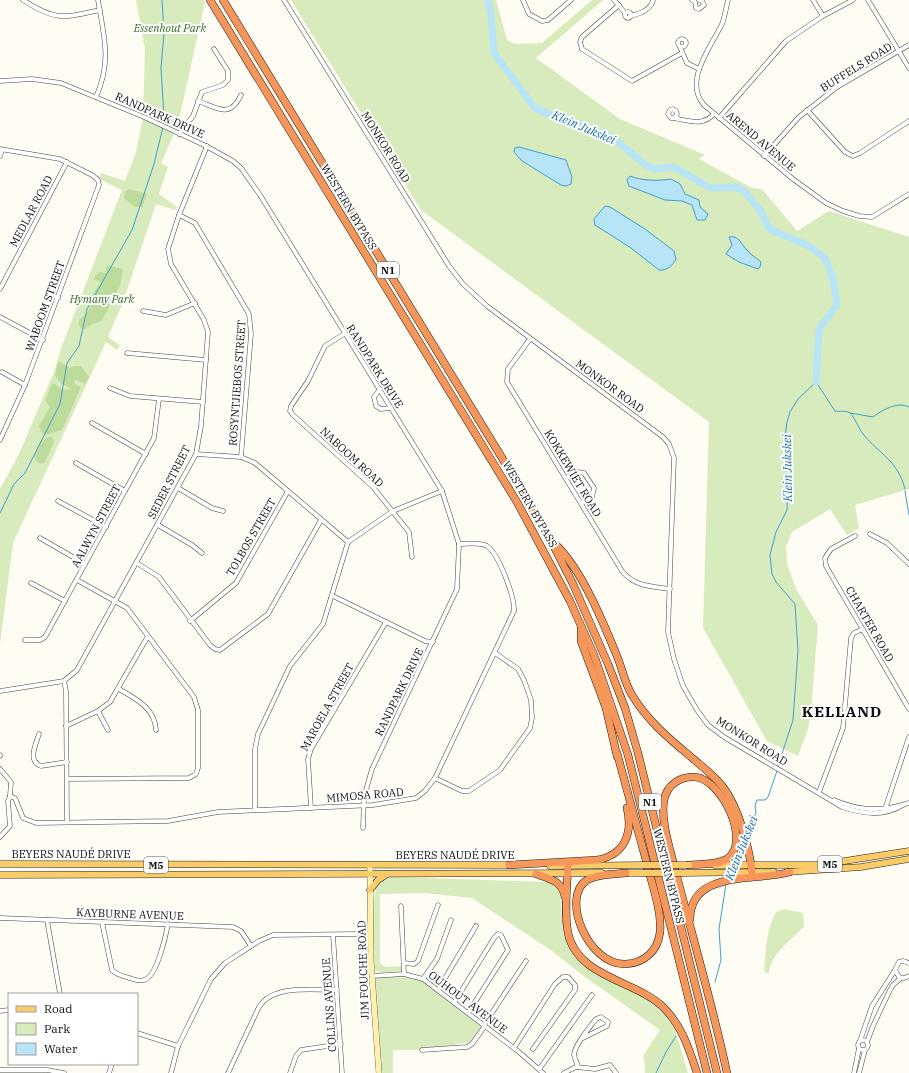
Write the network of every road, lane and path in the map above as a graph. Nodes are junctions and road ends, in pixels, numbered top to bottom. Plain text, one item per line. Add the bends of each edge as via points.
1 (23, 0) edge
2 (98, 0) edge
3 (210, 0) edge
4 (223, 0) edge
5 (284, 0) edge
6 (523, 0) edge
7 (571, 0) edge
8 (614, 0) edge
9 (653, 0) edge
10 (728, 0) edge
11 (813, 0) edge
12 (853, 0) edge
13 (868, 0) edge
14 (619, 5) junction
15 (100, 10) junction
16 (823, 16) junction
17 (909, 45) edge
18 (680, 47) dead end
19 (214, 49) dead end
20 (898, 51) junction
21 (682, 53) junction
22 (909, 68) edge
23 (699, 69) junction
24 (0, 81) edge
25 (241, 95) dead end
26 (96, 97) junction
27 (198, 101) junction
28 (807, 110) junction
29 (714, 114) junction
30 (675, 118) dead end
31 (719, 118) junction
32 (909, 121) edge
33 (179, 134) junction
34 (207, 146) junction
35 (1, 149) edge
36 (0, 156) edge
37 (764, 156) junction
38 (67, 162) junction
39 (909, 194) edge
40 (179, 215) junction
41 (1, 287) edge
42 (47, 293) dead end
43 (58, 298) junction
44 (194, 304) junction
45 (143, 311) dead end
46 (0, 317) edge
47 (344, 334) junction
48 (530, 339) junction
49 (43, 340) junction
50 (127, 353) dead end
51 (206, 360) junction
52 (2, 372) dead end
53 (25, 385) junction
54 (110, 388) dead end
55 (380, 389) junction
56 (159, 399) junction
57 (203, 402) junction
58 (391, 408) junction
59 (92, 423) dead end
60 (0, 440) edge
61 (146, 454) junction
62 (196, 454) junction
63 (241, 457) junction
64 (76, 463) dead end
65 (566, 478) junction
66 (178, 488) junction
67 (125, 491) junction
68 (288, 491) junction
69 (442, 491) junction
70 (58, 501) dead end
71 (581, 503) junction
72 (223, 511) dead end
73 (393, 511) junction
74 (321, 520) junction
75 (158, 525) junction
76 (106, 527) junction
77 (870, 534) dead end
78 (856, 536) dead end
79 (40, 538) dead end
80 (551, 541) junction
81 (348, 542) junction
82 (459, 544) junction
83 (202, 553) dead end
84 (412, 558) dead end
85 (137, 563) junction
86 (85, 564) junction
87 (909, 564) edge
88 (77, 580) junction
89 (31, 583) dead end
90 (670, 589) junction
91 (333, 596) junction
92 (65, 601) junction
93 (116, 601) junction
94 (190, 621) junction
95 (386, 622) junction
96 (581, 626) junction
97 (862, 629) junction
98 (148, 636) junction
99 (25, 640) dead end
100 (433, 642) junction
101 (495, 653) junction
102 (64, 681) junction
103 (119, 689) junction
104 (0, 691) edge
105 (909, 709) edge
106 (98, 711) junction
107 (66, 726) junction
108 (108, 730) dead end
109 (156, 730) dead end
110 (39, 734) dead end
111 (909, 736) edge
112 (616, 753) junction
113 (67, 762) junction
114 (0, 769) edge
115 (435, 778) junction
116 (67, 779) junction
117 (819, 792) junction
118 (10, 796) junction
119 (828, 798) junction
120 (909, 803) edge
121 (903, 805) junction
122 (364, 806) junction
123 (311, 808) junction
124 (885, 809) junction
125 (255, 810) junction
126 (67, 822) junction
127 (363, 828) dead end
128 (0, 837) edge
129 (909, 851) edge
130 (909, 859) edge
131 (0, 864) edge
132 (370, 865) junction
133 (509, 865) junction
134 (689, 865) junction
135 (751, 869) junction
136 (568, 870) junction
137 (790, 872) junction
138 (370, 873) junction
139 (626, 873) junction
140 (387, 874) junction
141 (536, 874) junction
142 (0, 875) edge
143 (370, 890) junction
144 (438, 905) dead end
145 (401, 906) dead end
146 (567, 910) junction
147 (0, 918) edge
148 (47, 920) junction
149 (451, 920) dead end
150 (102, 922) junction
151 (168, 924) junction
152 (476, 926) dead end
153 (357, 934) dead end
154 (333, 935) junction
155 (692, 935) junction
156 (251, 946) junction
157 (526, 961) dead end
158 (908, 961) edge
159 (404, 963) junction
160 (895, 970) junction
161 (404, 974) junction
162 (372, 976) junction
163 (909, 976) edge
164 (901, 978) junction
165 (423, 979) junction
166 (337, 990) junction
167 (438, 990) junction
168 (60, 993) edge
169 (592, 995) dead end
170 (454, 1003) junction
171 (468, 1013) junction
172 (484, 1026) junction
173 (138, 1033) edge
174 (583, 1038) junction
175 (860, 1041) junction
176 (867, 1042) junction
177 (341, 1044) junction
178 (178, 1046) junction
179 (514, 1048) junction
180 (859, 1048) junction
181 (533, 1049) dead end
182 (422, 1050) dead end
183 (865, 1050) junction
184 (578, 1067) junction
185 (540, 1068) junction
186 (0, 1070) edge
187 (64, 1073) edge
188 (171, 1073) edge
189 (228, 1073) edge
190 (290, 1073) edge
191 (342, 1073) edge
192 (378, 1073) edge
193 (543, 1073) edge
194 (564, 1073) edge
195 (616, 1073) edge
196 (696, 1073) edge
197 (707, 1073) edge
198 (717, 1073) edge
199 (726, 1073) edge
200 (854, 1073) edge
201 (859, 1073) edge

1 - 15 street via 53,16 77,15
2 - 15 street
3 - 96 highway, WESTERN BYPASS / N1 via 517,502 556,571
4 - 80 highway, WESTERN BYPASS / N1
5 - 48 street, MONKOR ROAD via 452,270 478,299
6 - 7 street via 529,14 542,21 548,20
8 - 14 street
9 - 14 street via 646,10 626,17
10 - 23 street, AREND AVENUE via 722,22
11 - 16 street
12 - 16 street
13 - 20 street
14 - 21 street via 582,37 582,48 632,81
15 - 26 street via 107,57
16 - 31 street via 782,45
17 - 20 street, BUFFELS ROAD
18 - 21 street
19 - 27 street via 230,78 223,85 202,92
20 - 22 street
20 - 28 street, BUFFELS ROAD via 837,87
21 - 23 street via 687,63
23 - 29 street, AREND AVENUE via 696,86 698,96
24 - 26 street, RANDPARK DRIVE via 48,80 71,86
25 - 27 street via 237,105 228,110
26 - 33 street, RANDPARK DRIVE
27 - 33 street via 193,116
28 - 32 street via 845,152 854,156
28 - 37 street, BUFFELS ROAD
29 - 30 street via 696,123
29 - 31 street, AREND AVENUE
31 - 37 street, AREND AVENUE
33 - 34 street, RANDPARK DRIVE
34 - 40 street, SEDER STREET
34 - 47 street, RANDPARK DRIVE via 233,161 250,181
35 - 36 street
35 - 38 street
37 - 39 street, AREND AVENUE via 826,203 859,216 875,216
38 - 41 street, MEDLAR ROAD
38 - 43 street, WABOOM STREET via 96,177 99,182
40 - 44 street, SEDER STREET via 169,242 168,254 174,270
40 - 63 street, ROSYNTJIEBOS STREET via 195,223 250,316 251,334
42 - 43 street
43 - 49 street, WABOOM STREET
44 - 45 street via 166,315
44 - 51 street, SEDER STREET via 207,328
46 - 49 street
47 - 55 street, RANDPARK DRIVE
47 - 73 street, NABOOM ROAD via 325,346 290,411 364,478
48 - 65 street, KOKKEWIET ROAD via 508,369 507,382
48 - 90 street, MONKOR ROAD via 658,433 669,444 674,458
49 - 53 street, WABOOM STREET
50 - 51 street
51 - 57 street, SEDER STREET
52 - 53 street
53 - 60 street, WABOOM STREET
54 - 56 street via 126,396
55 - 58 street, RANDPARK DRIVE
55 - 58 street via 374,397 376,406
56 - 57 street
56 - 61 street, AALWYN STREET via 155,434
57 - 62 street, SEDER STREET
58 - 69 street, RANDPARK DRIVE
59 - 61 street
61 - 67 street, AALWYN STREET
62 - 63 street
62 - 66 street, SEDER STREET
63 - 68 street via 255,463
64 - 67 street
65 - 71 street, KOKKEWIET ROAD
65 - 71 street via 578,472 584,473 594,488 592,497
66 - 72 street via 212,508
66 - 75 street, SEDER STREET
67 - 76 street, AALWYN STREET
68 - 74 street
68 - 94 street, TOLBOS STREET via 234,585
69 - 73 street
69 - 82 street, RANDPARK DRIVE
70 - 76 street
71 - 90 street, KOKKEWIET ROAD via 627,577 639,585
73 - 81 street
73 - 84 street, NABOOM ROAD via 409,532
74 - 81 street
74 - 94 street via 274,606 263,620 218,650 210,646
75 - 83 street
75 - 85 street, SEDER STREET
76 - 86 street, AALWYN STREET
77 - 87 street via 887,543
78 - 97 street, CHARTER ROAD via 831,549 825,558 826,566
79 - 86 street
80 - 135 highway via 565,555 591,599 631,694 662,733 716,779 727,792 736,813
80 - 198 highway, WESTERN BYPASS / N1 via 592,626 632,730
81 - 91 street
82 - 100 street, RANDPARK DRIVE via 457,589
82 - 101 street, MIMOSA ROAD via 480,544 488,547 508,587 514,611
85 - 93 street, SEDER STREET
85 - 94 street via 157,575
86 - 88 street, AALWYN STREET
88 - 92 street, AALWYN STREET
88 - 93 street
89 - 92 street
90 - 117 street, MONKOR ROAD via 667,617 671,647 683,686 692,704 717,732
91 - 95 street
91 - 125 street via 323,624 290,666 258,734 255,749
92 - 99 street, AALWYN STREET via 45,637 40,640
93 - 98 street via 130,611
93 - 102 street, SEDER STREET via 81,664
95 - 100 street via 425,641
95 - 123 street, MAROELA STREET via 311,749 308,759
96 - 112 highway via 581,641 606,708
96 - 197 highway, WESTERN BYPASS / N1 via 603,680 628,755
97 - 105 street, CHARTER ROAD
97 - 117 street via 851,638 843,728
98 - 103 street
98 - 116 street via 196,701 197,771 189,778
100 - 122 street, RANDPARK DRIVE via 372,769
101 - 115 street, MIMOSA ROAD
101 - 115 street via 518,670 524,680 531,700 530,728 500,770 469,791 462,791
102 - 104 street
102 - 107 street
103 - 106 street via 110,702
103 - 109 street via 145,706 154,719
106 - 107 street
106 - 108 street
107 - 113 street
110 - 113 street via 34,761 41,766
111 - 124 street
112 - 133 highway via 630,826 627,840 619,851 597,860
112 - 139 highway via 651,880 660,924 657,944 650,955 639,961 623,964 611,961 590,946 580,926 577,902 579,893 588,880
113 - 116 street
114 - 118 street via 11,782
115 - 122 street, MIMOSA ROAD via 416,798
116 - 126 street
117 - 119 street, MONKOR ROAD
118 - 126 street, MIMOSA ROAD via 13,796 21,816 26,821
118 - 128 street via 10,826
119 - 121 street, MONKOR ROAD via 842,807 866,813 885,812
119 - 124 street, MONKOR ROAD via 861,809
120 - 121 street, MONKOR ROAD
121 - 124 street, MONKOR ROAD
122 - 123 street, MIMOSA ROAD
122 - 127 street, RANDPARK DRIVE
123 - 125 street, MIMOSA ROAD
125 - 126 street, MIMOSA ROAD via 218,812 168,821
129 - 135 main road, BEYERS NAUDÉ DRIVE / M5 via 819,865
130 - 137 main road, BEYERS NAUDÉ DRIVE / M5 via 862,868
131 - 132 main road, BEYERS NAUDÉ DRIVE / M5
132 - 133 main road, BEYERS NAUDÉ DRIVE / M5
132 - 138 street, JIM FOUCHE ROAD
133 - 136 main road, BEYERS NAUDÉ DRIVE / M5
134 - 135 main road, BEYERS NAUDÉ DRIVE / M5
134 - 136 main road, BEYERS NAUDÉ DRIVE / M5, bridge
134 - 155 highway via 725,860 737,845 734,828 721,794 704,780 694,777 683,778 670,787 664,801 665,824
135 - 137 main road, BEYERS NAUDÉ DRIVE / M5
135 - 139 main road, BEYERS NAUDÉ DRIVE / M5, bridge
136 - 139 main road, BEYERS NAUDÉ DRIVE / M5
136 - 141 main road, BEYERS NAUDÉ DRIVE / M5
136 - 146 highway
137 - 155 highway via 778,876 720,882 706,887 692,908
138 - 140 main road, BEYERS NAUDÉ DRIVE / M5
138 - 142 main road, BEYERS NAUDÉ DRIVE / M5
138 - 143 street, JIM FOUCHE ROAD
140 - 141 main road, BEYERS NAUDÉ DRIVE / M5
140 - 143 main road
141 - 146 highway via 552,879 560,885
143 - 162 street, JIM FOUCHE ROAD
144 - 159 street via 418,961 414,964
145 - 159 street
146 - 196 highway via 568,934 580,956 599,971 639,990 674,1019
147 - 148 street, KAYBURNE AVENUE
148 - 150 street, KAYBURNE AVENUE
148 - 168 street
149 - 165 street via 437,960
150 - 151 street, KAYBURNE AVENUE
150 - 151 street via 112,970 123,976 141,980 148,977 158,960
151 - 156 street, KAYBURNE AVENUE via 233,927 241,931
152 - 167 street
153 - 154 street
154 - 156 street via 273,935
154 - 166 street, COLLINS AVENUE
155 - 199 highway via 709,994
156 - 178 street via 214,973
157 - 172 street
158 - 160 street via 897,964
159 - 161 street
160 - 164 street
160 - 175 street via 872,1006
161 - 162 street, OUHOUT AVENUE
161 - 165 street, OUHOUT AVENUE
162 - 192 street, JIM FOUCHE ROAD
163 - 164 street
164 - 176 street via 890,990
165 - 167 street, OUHOUT AVENUE
166 - 177 street, COLLINS AVENUE
166 - 189 street via 286,991 265,1000 259,1007
167 - 170 street, OUHOUT AVENUE
169 - 185 street
170 - 171 street, OUHOUT AVENUE
170 - 171 street via 494,938 498,934 501,935 508,950
171 - 172 street, OUHOUT AVENUE
172 - 179 street, OUHOUT AVENUE
172 - 182 street via 467,1047
173 - 178 street
174 - 174 street via 598,1017 608,1022 606,1028
174 - 184 street via 574,1054
175 - 176 street
175 - 180 street
176 - 183 street
177 - 190 street via 301,1050
177 - 191 street, COLLINS AVENUE
178 - 188 street
179 - 181 street via 555,984 562,977 568,978 576,985 575,990
179 - 185 street, OUHOUT AVENUE
180 - 183 street
180 - 200 street
183 - 201 street
184 - 194 street
184 - 195 street via 599,1069 610,1065
185 - 193 street, OUHOUT AVENUE
186 - 187 street via 47,1070

